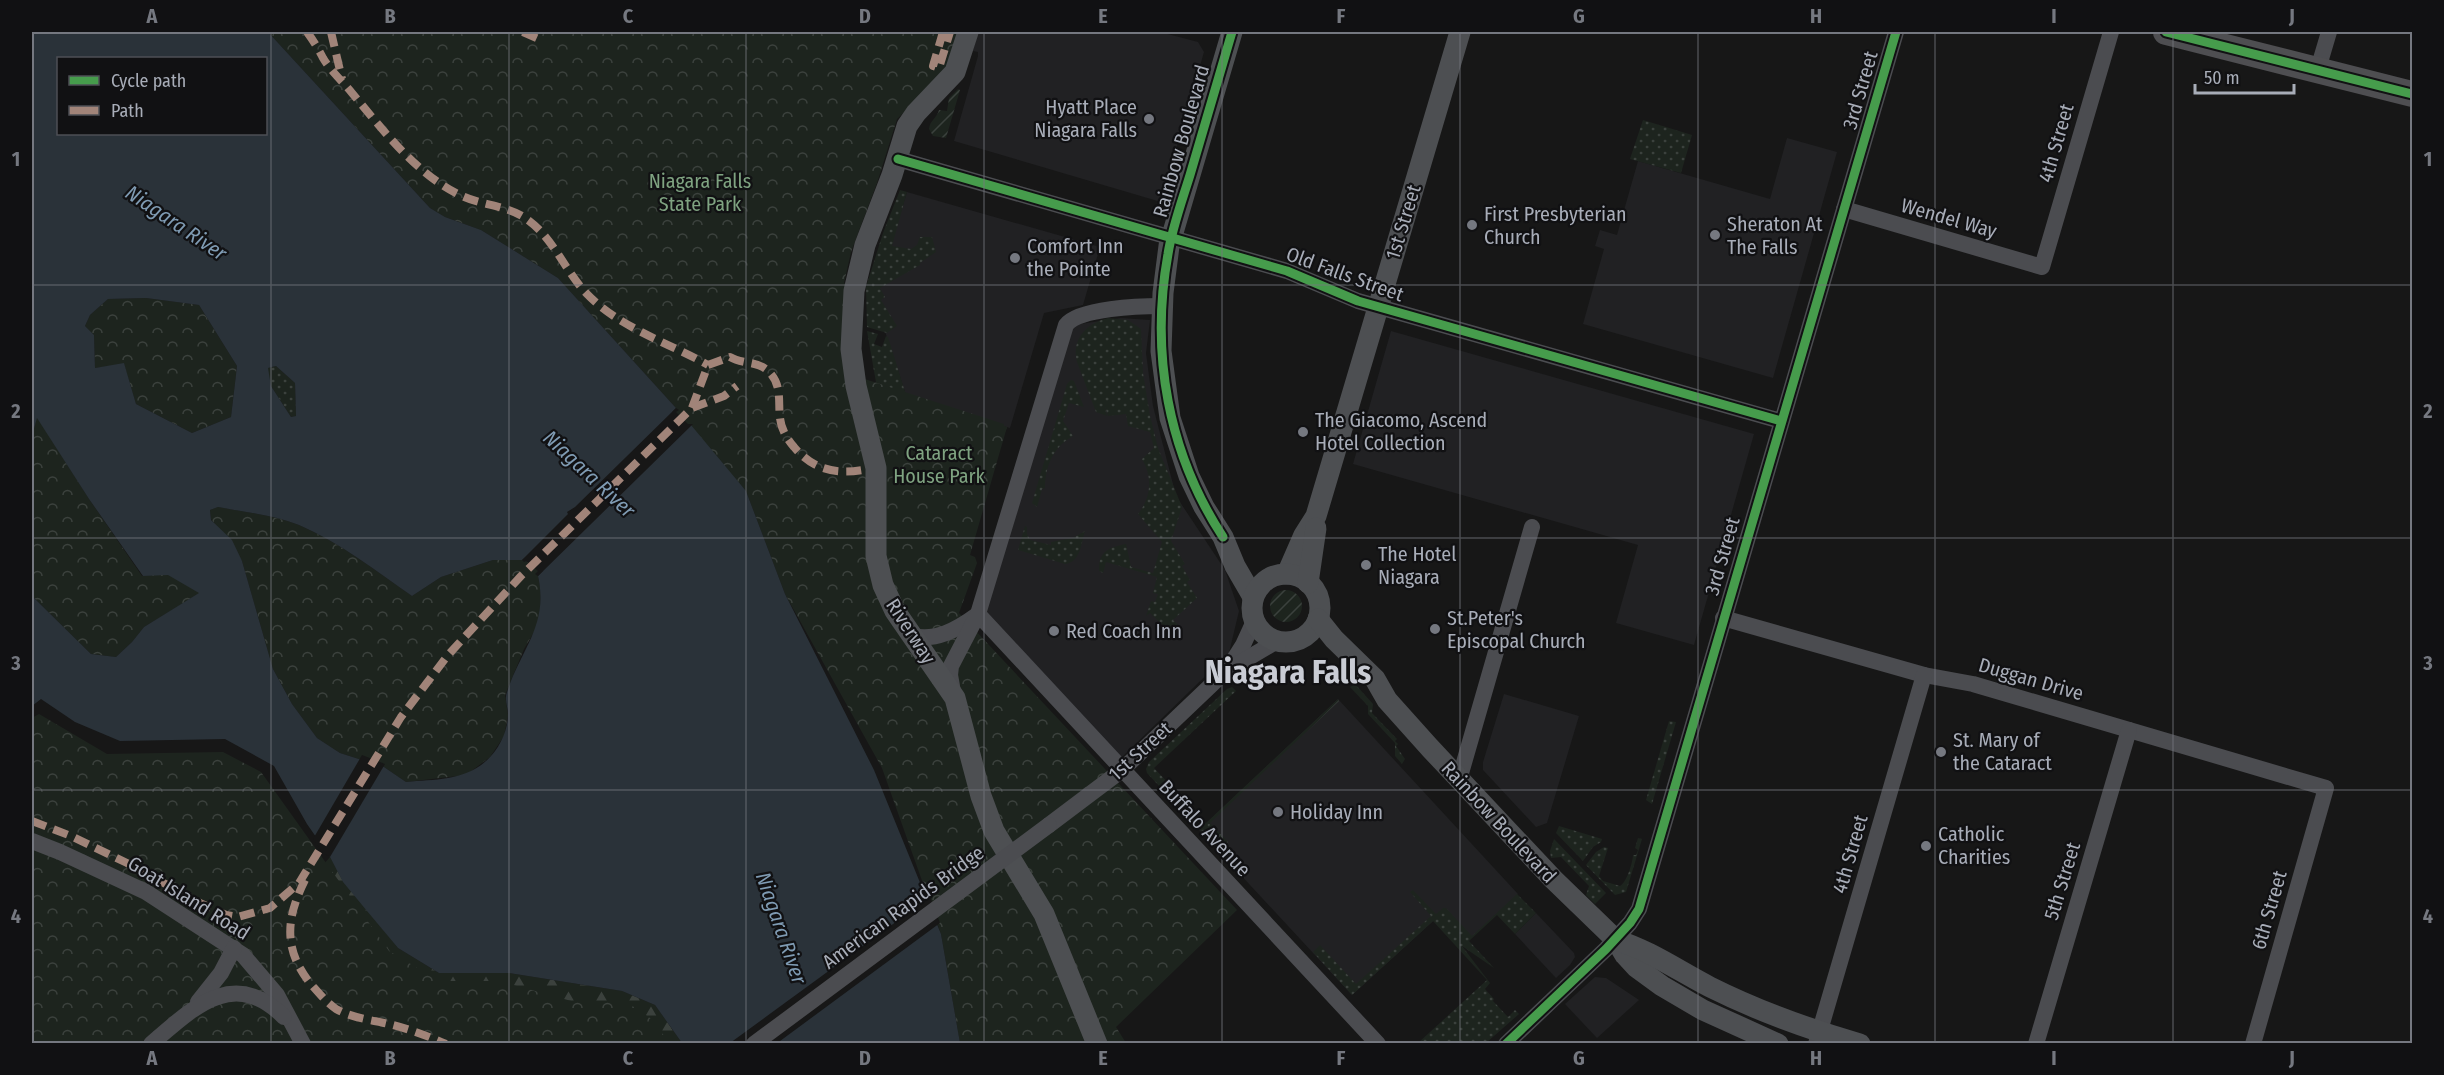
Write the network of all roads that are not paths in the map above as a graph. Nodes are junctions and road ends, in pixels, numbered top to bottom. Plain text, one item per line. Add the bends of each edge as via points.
1 (968, 32) edge
2 (1460, 32) edge
3 (1896, 32) edge
4 (2111, 32) edge
5 (2166, 32) edge
6 (2329, 32) edge
7 (1228, 33) edge
8 (2318, 69) junction
9 (2412, 94) edge
10 (898, 159) junction
11 (1845, 209) junction
12 (1172, 237) junction
13 (2042, 267) joint
14 (1162, 306) junction
15 (1378, 306) junction
16 (1781, 421) junction
17 (1316, 516) junction
18 (1532, 527) dead end
19 (1222, 537) junction
20 (1278, 576) junction
21 (1308, 583) junction
22 (1253, 597) junction
23 (978, 614) junction
24 (1723, 618) junction
25 (1318, 619) junction
26 (1254, 621) junction
27 (910, 635) junction
28 (1287, 641) junction
29 (1226, 671) junction
30 (1924, 675) junction
31 (955, 699) junction
32 (1387, 700) junction
33 (2129, 730) junction
34 (1122, 770) junction
35 (1459, 780) junction
36 (2326, 788) joint
37 (1049, 825) joint
38 (32, 842) edge
39 (1616, 939) junction
40 (234, 948) junction
41 (194, 1007) junction
42 (295, 1028) junction
43 (1818, 1038) edge
44 (151, 1044) edge
45 (303, 1044) edge
46 (754, 1044) edge
47 (1097, 1044) edge
48 (1378, 1044) edge
49 (1506, 1044) edge
50 (1778, 1044) edge
51 (1860, 1044) edge
52 (2036, 1044) edge
53 (2253, 1044) edge

1 - 10 main road, Riverway via 957,68 907,126
2 - 15 main road, 1st Street
3 - 11 street, 3rd Street
4 - 13 street, 4th Street
5 - 8 highway
6 - 8 street
7 - 12 main road, Rainbow Boulevard
8 - 9 highway
10 - 12 street, Old Falls Street
10 - 27 main road, Riverway via 860,263 852,300 850,339 856,386 876,468 878,566 891,603
11 - 13 street, Wendel Way
11 - 16 street, 3rd Street
12 - 14 main road, Rainbow Boulevard
12 - 15 street, Old Falls Street via 1287,271 1343,296
14 - 19 main road, Rainbow Boulevard via 1163,369 1172,426 1196,492
14 - 23 street via 1107,310 1077,317 1065,325
15 - 16 street, Old Falls Street
15 - 17 main road, 1st Street
16 - 24 street, 3rd Street
17 - 20 main road, 1st Street
17 - 21 main road, 1st Street
18 - 35 street
19 - 20 main road, Rainbow Boulevard via 1250,564
19 - 22 main road, Rainbow Boulevard
20 - 21 main road via 1298,576
20 - 22 main road via 1260,585
21 - 25 main road via 1317,598
22 - 26 main road
23 - 27 street via 942,635
23 - 31 street via 951,666
23 - 34 street, Buffalo Avenue
24 - 30 street, Duggan Drive
24 - 39 street, 3rd Street via 1642,900
25 - 28 main road via 1310,632
25 - 32 main road, Rainbow Boulevard via 1375,680
26 - 28 main road via 1263,633
26 - 29 street, 1st Street
27 - 31 main road, Riverway
28 - 29 street, 1st Street
28 - 32 main road, Rainbow Boulevard via 1324,648 1366,689
29 - 34 street, 1st Street
30 - 33 street, Duggan Drive via 1973,684
30 - 43 street, 4th Street
31 - 47 main road, Riverway via 994,831 1044,914
32 - 35 main road, Rainbow Boulevard
33 - 36 street, Duggan Drive
33 - 52 street, 5th Street
34 - 37 street, 1st Street
34 - 48 street, Buffalo Avenue
35 - 39 main road, Rainbow Boulevard
36 - 53 street, 6th Street
37 - 46 street, American Rapids Bridge, bridge
38 - 40 street, Goat Island Road via 146,892
39 - 43 main road, Rainbow Boulevard
39 - 49 street, 3rd Street
39 - 50 main road, Rainbow Boulevard via 1629,961 1662,986 1724,1021
40 - 41 street via 221,973
40 - 42 street, Goat Island Road via 277,995
41 - 42 street, Goat Island Road via 213,997 242,994 268,1004
41 - 44 street, Goat Island Road
42 - 45 street, Goat Island Road
43 - 51 main road, Rainbow Boulevard

